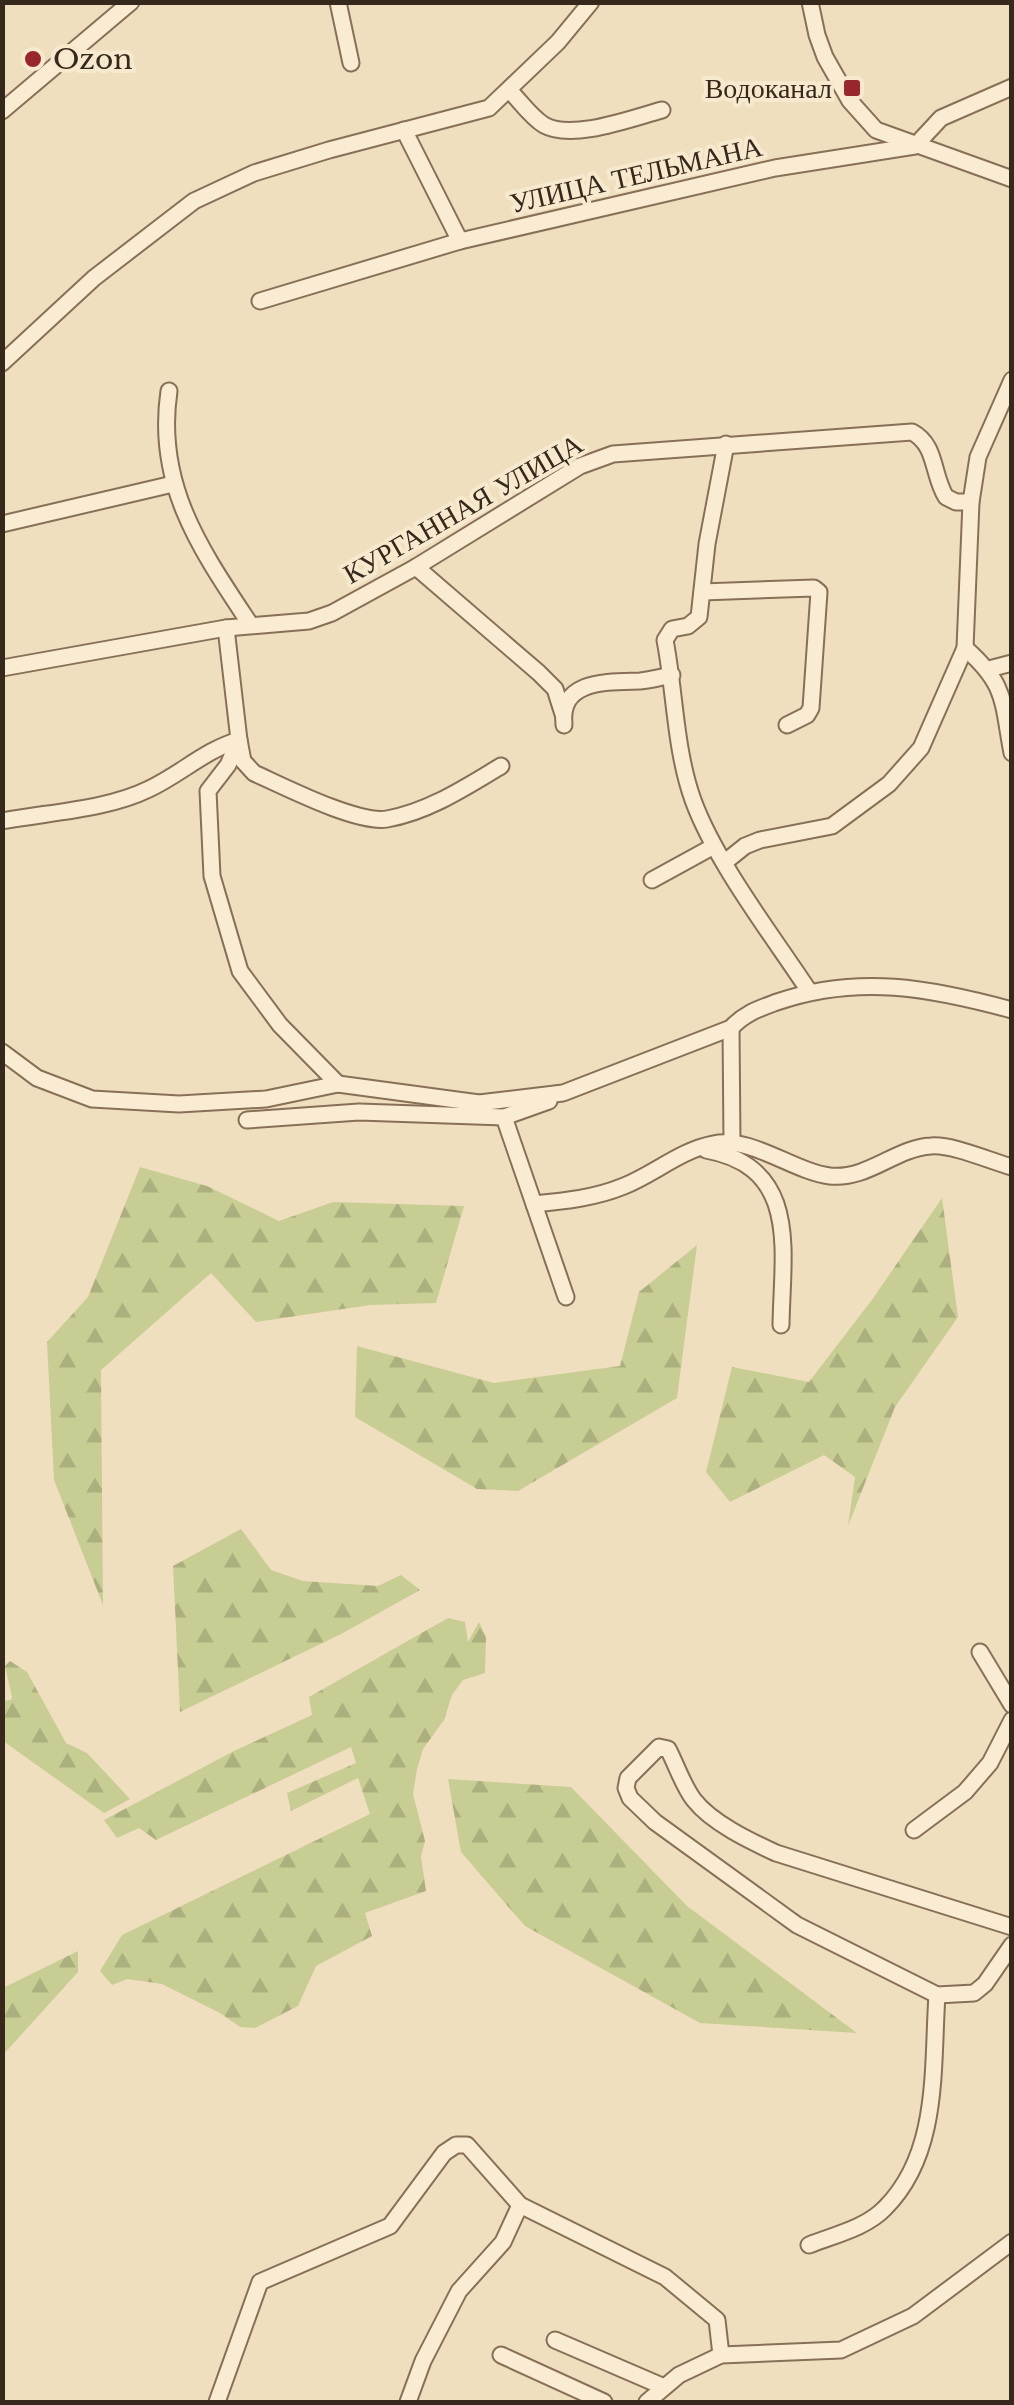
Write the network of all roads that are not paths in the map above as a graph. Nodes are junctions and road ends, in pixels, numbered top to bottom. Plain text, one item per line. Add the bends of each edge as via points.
1 (131, 2) edge
2 (338, 2) edge
3 (591, 2) edge
4 (810, 2) edge
5 (351, 63) dead end
6 (1012, 88) edge
7 (510, 90) junction
8 (662, 110) dead end
9 (2, 111) edge
10 (404, 130) junction
11 (915, 146) junction
12 (1012, 179) edge
13 (460, 241) junction
14 (260, 300) dead end
15 (2, 362) edge
16 (1010, 390) edge
17 (169, 391) dead end
18 (726, 444) junction
19 (173, 484) junction
20 (971, 502) junction
21 (2, 524) edge
22 (416, 567) junction
23 (702, 592) junction
24 (250, 624) junction
25 (226, 628) junction
26 (966, 648) junction
27 (1012, 662) edge
28 (2, 668) edge
29 (989, 669) junction
30 (672, 675) junction
31 (787, 724) dead end
32 (239, 740) junction
33 (1012, 754) edge
34 (501, 766) dead end
35 (2, 822) edge
36 (714, 846) junction
37 (725, 862) junction
38 (652, 880) dead end
39 (808, 992) junction
40 (1012, 1010) edge
41 (731, 1028) junction
42 (2, 1052) edge
43 (338, 1084) junction
44 (563, 1093) junction
45 (504, 1117) junction
46 (247, 1120) dead end
47 (732, 1143) junction
48 (697, 1149) junction
49 (1012, 1167) edge
50 (534, 1204) junction
51 (566, 1297) dead end
52 (782, 1326) dead end
53 (980, 1652) dead end
54 (1012, 1705) edge
55 (1012, 1720) edge
56 (1006, 1743) edge
57 (914, 1830) dead end
58 (1012, 1927) edge
59 (1012, 1945) edge
60 (936, 1995) junction
61 (520, 2205) junction
62 (1012, 2242) edge
63 (809, 2244) dead end
64 (555, 2340) dead end
65 (500, 2355) dead end
66 (720, 2355) junction
67 (664, 2386) junction
68 (217, 2402) edge
69 (408, 2402) edge
70 (604, 2402) edge
71 (646, 2402) edge

1 - 9 street
2 - 5 street
3 - 7 street
4 - 11 street via 816,35 850,101 876,130
6 - 11 street via 941,118
7 - 8 street via 542,124 560,131
7 - 10 street via 489,108
10 - 13 street
10 - 15 street via 254,173 194,201 94,278
11 - 12 street
11 - 13 street, УЛИЦА ТЕЛЬМАНА via 776,168
13 - 14 street, УЛИЦА ТЕЛЬМАНА
16 - 20 street via 978,457
17 - 19 street via 165,416
18 - 20 street, КУРГАННАЯ УЛИЦА via 912,432 929,446 946,497
18 - 22 street, КУРГАННАЯ УЛИЦА via 594,458
18 - 23 street
19 - 21 street
19 - 24 street via 198,546
20 - 26 street
22 - 24 street, КУРГАННАЯ УЛИЦА via 309,621
22 - 30 street via 539,673 554,689 563,720 573,694 588,685
23 - 30 street via 699,617 665,640
23 - 31 street via 819,592 811,708
24 - 25 street, КУРГАННАЯ УЛИЦА
25 - 28 street, КУРГАННАЯ УЛИЦА
25 - 32 street
26 - 29 street
26 - 37 street via 922,748 888,784 832,826 760,840
27 - 29 street
29 - 33 street via 999,685
30 - 36 street via 684,766
32 - 34 street via 243,761 254,772 346,812 384,820 448,798
32 - 35 street via 149,789
32 - 43 street via 208,791 220,906 240,971 259,1001
36 - 37 street
36 - 38 street
37 - 39 street
39 - 40 street via 860,984 948,992
39 - 41 street via 744,1014
41 - 44 street
41 - 47 street
42 - 43 street via 37,1078 92,1099 248,1100
43 - 44 street via 480,1104
44 - 45 street
45 - 46 street via 359,1112
45 - 50 street
47 - 48 street
47 - 49 street via 826,1176 877,1167 934,1145
48 - 50 street via 623,1187
48 - 52 street via 756,1170 779,1206
50 - 51 street
53 - 54 street
55 - 56 street
56 - 57 street via 964,1792
58 - 60 street via 754,1842 692,1798 668,1749 652,1752 628,1778 630,1798 655,1822 797,1925
59 - 60 street via 974,1992
60 - 63 street via 929,2116 909,2176 884,2210
61 - 66 street via 664,2277 717,2320
61 - 68 street via 467,2146 444,2152 390,2226 260,2282
61 - 69 street via 504,2242 459,2290
62 - 66 street via 913,2316 840,2350
64 - 67 street
65 - 70 street
66 - 67 street
67 - 71 street

